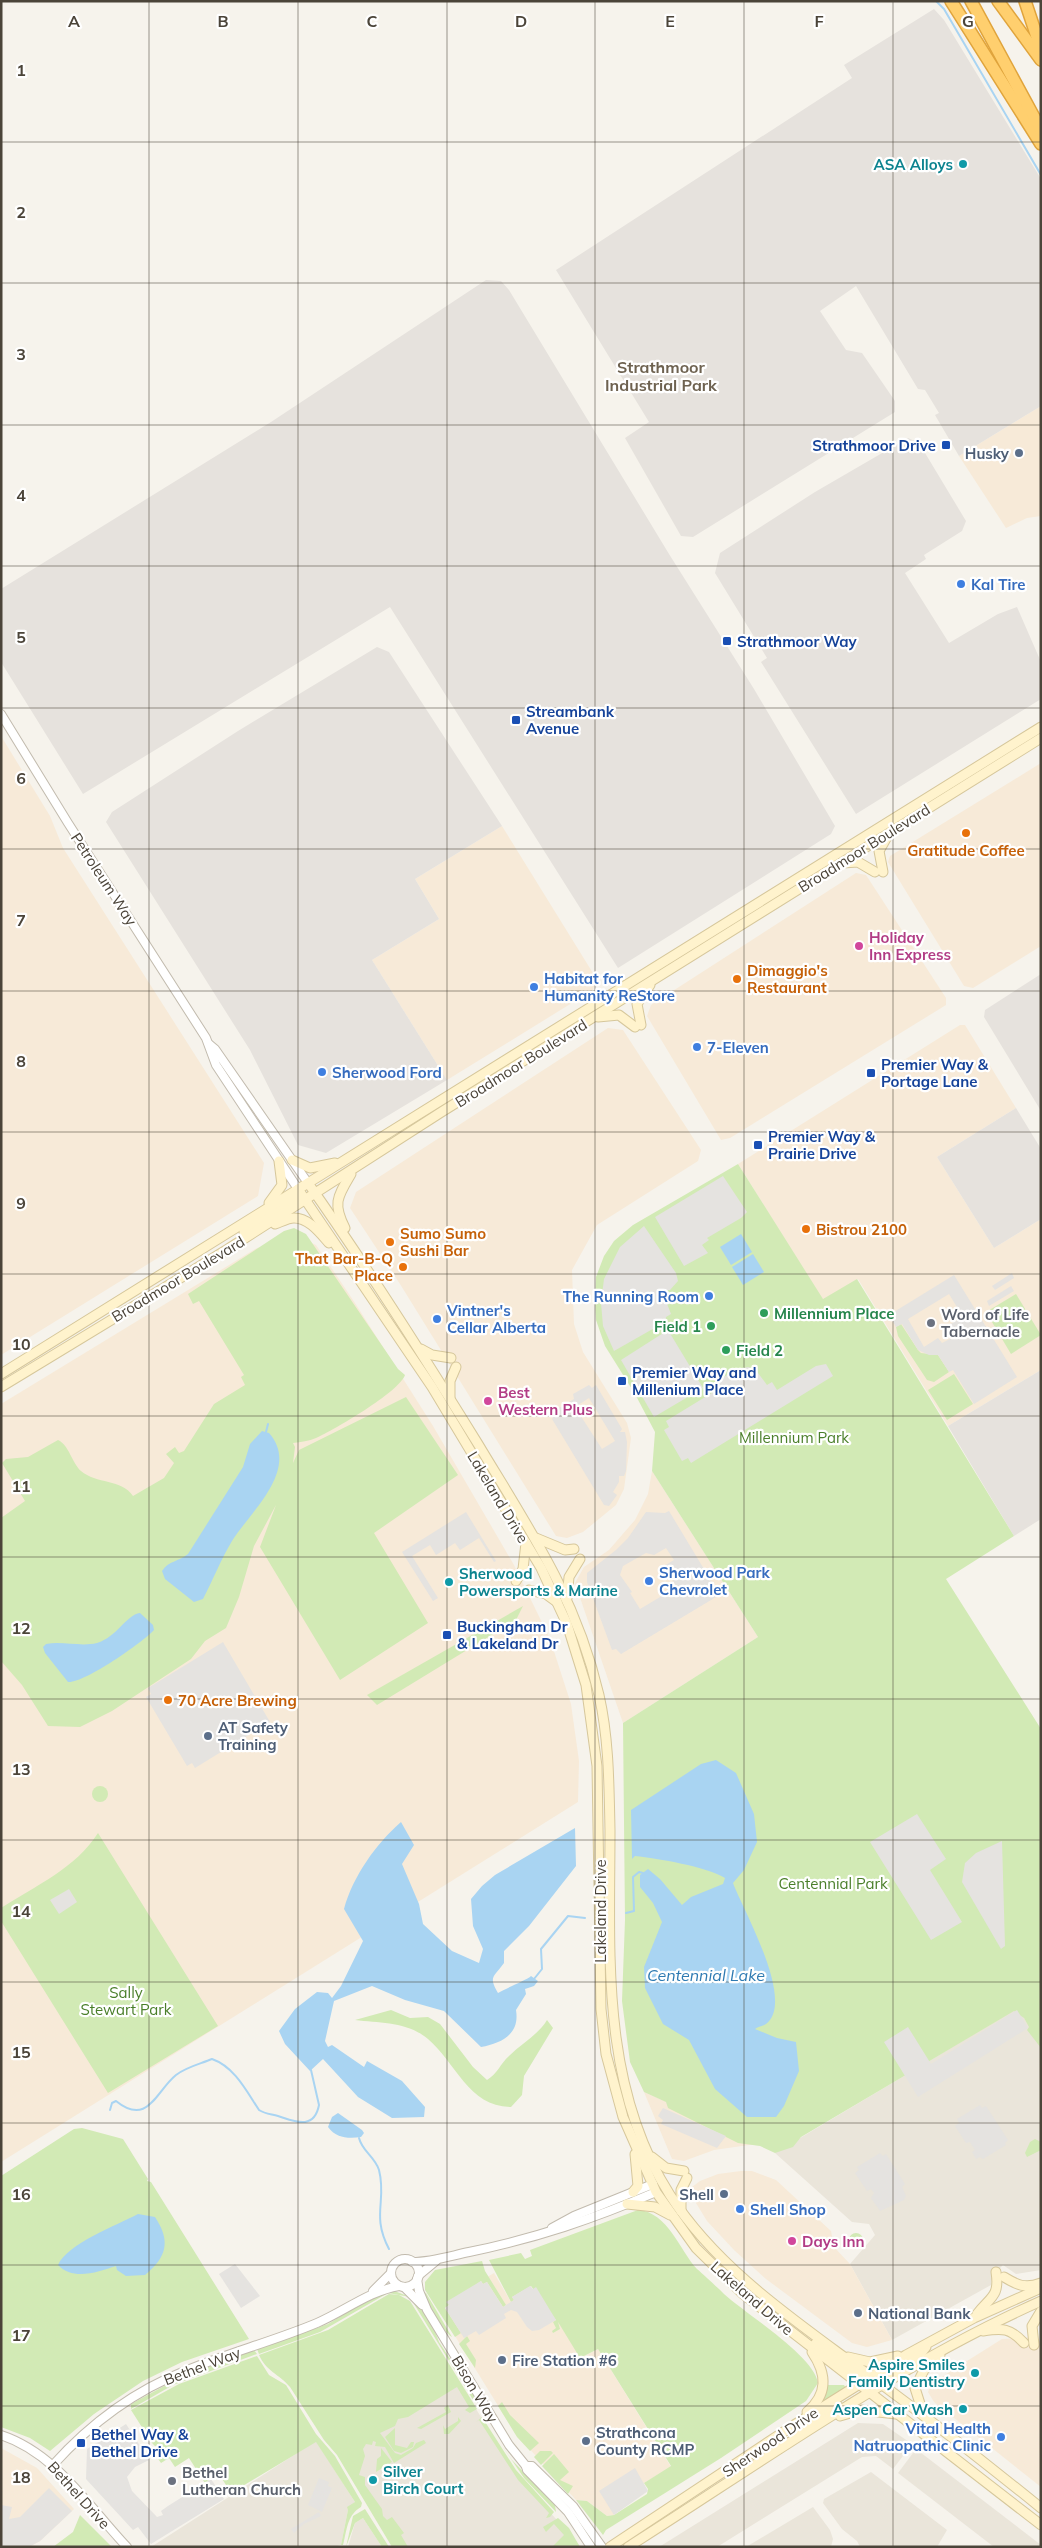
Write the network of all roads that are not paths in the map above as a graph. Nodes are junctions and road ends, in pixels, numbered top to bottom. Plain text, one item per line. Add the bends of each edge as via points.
1 (951, 1) edge
2 (971, 1) edge
3 (998, 1) edge
4 (1025, 1) edge
5 (1041, 49) edge
6 (1041, 60) edge
7 (1041, 130) edge
8 (1041, 144) edge
9 (1, 714) edge
10 (1041, 727) edge
11 (1041, 738) edge
12 (890, 832) junction
13 (840, 863) junction
14 (653, 980) junction
15 (593, 1018) junction
16 (208, 1042) junction
17 (347, 1159) junction
18 (292, 1160) junction
19 (279, 1161) junction
20 (352, 1171) junction
21 (308, 1183) junction
22 (316, 1193) junction
23 (301, 1194) junction
24 (262, 1212) junction
25 (263, 1228) junction
26 (228, 1249) junction
27 (362, 1261) junction
28 (367, 1289) junction
29 (418, 1347) junction
30 (1, 1374) edge
31 (1, 1387) edge
32 (450, 1400) junction
33 (536, 1538) junction
34 (526, 1543) junction
35 (574, 1549) dead end
36 (580, 1559) dead end
37 (516, 1581) dead end
38 (529, 1590) dead end
39 (567, 1598) junction
40 (558, 1602) junction
41 (635, 2146) junction
42 (650, 2156) junction
43 (654, 2188) junction
44 (632, 2192) junction
45 (627, 2204) junction
46 (681, 2211) junction
47 (673, 2217) junction
48 (539, 2235) junction
49 (438, 2260) junction
50 (412, 2262) junction
51 (391, 2273) junction
52 (418, 2278) junction
53 (1041, 2283) edge
54 (402, 2286) junction
55 (1041, 2288) edge
56 (369, 2295) junction
57 (1041, 2301) edge
58 (427, 2310) junction
59 (1041, 2311) edge
60 (974, 2318) junction
61 (776, 2321) junction
62 (976, 2332) junction
63 (800, 2339) junction
64 (928, 2342) junction
65 (1024, 2343) dead end
66 (1034, 2346) dead end
67 (947, 2347) junction
68 (906, 2355) junction
69 (843, 2356) junction
70 (870, 2384) junction
71 (897, 2414) junction
72 (830, 2419) junction
73 (794, 2425) junction
74 (942, 2431) junction
75 (1, 2435) edge
76 (774, 2455) junction
77 (53, 2465) junction
78 (526, 2466) junction
79 (1041, 2508) edge
80 (1041, 2525) edge
81 (127, 2547) edge
82 (591, 2547) edge
83 (602, 2547) edge
84 (610, 2547) edge
85 (628, 2547) edge

1 - 8 highway
2 - 7 highway
3 - 6 highway
4 - 5 highway
9 - 16 street, Petroleum Way
10 - 17 main road, Broadmoor Boulevard
11 - 12 main road, Broadmoor Boulevard
12 - 13 main road, Broadmoor Boulevard
12 - 13 main road via 879,851 879,872 858,862
13 - 14 main road, Broadmoor Boulevard
14 - 15 main road, Broadmoor Boulevard
14 - 15 main road via 637,1004 638,1026 619,1015
15 - 20 main road, Broadmoor Boulevard
16 - 18 street, Petroleum Way
16 - 19 street, Petroleum Way via 216,1065
17 - 18 main road via 310,1168
17 - 21 main road, Broadmoor Boulevard
18 - 21 street, Petroleum Way
19 - 23 street, Petroleum Way
19 - 24 main road via 281,1189
20 - 22 main road, Broadmoor Boulevard
20 - 27 main road via 338,1195 337,1210
21 - 22 main road, Lakeland Drive
21 - 23 main road, Broadmoor Boulevard
22 - 23 main road, Broadmoor Boulevard
22 - 27 main road, Lakeland Drive
23 - 24 main road, Broadmoor Boulevard
23 - 25 main road, Broadmoor Boulevard
23 - 26 main road via 237,1238
23 - 28 main road, Lakeland Drive
24 - 30 main road, Broadmoor Boulevard
25 - 26 main road, Broadmoor Boulevard
25 - 28 main road via 295,1218 306,1222 323,1236
26 - 31 main road, Broadmoor Boulevard
27 - 29 main road, Lakeland Drive
28 - 34 main road, Lakeland Drive via 432,1387
29 - 32 main road, Lakeland Drive
29 - 32 main road via 453,1363
32 - 33 main road, Lakeland Drive
33 - 35 main road via 565,1550
33 - 39 main road, Lakeland Drive
34 - 37 main road via 523,1569
34 - 40 main road, Lakeland Drive via 548,1578
36 - 39 main road via 569,1577
38 - 40 main road via 546,1594
39 - 42 main road, Lakeland Drive via 582,1637 602,1711 609,1778 611,1986 615,2039 620,2071
40 - 41 main road, Lakeland Drive via 591,1711 599,1806 601,2009 614,2089
41 - 43 main road, Lakeland Drive
41 - 44 main road via 638,2186
42 - 46 main road, Lakeland Drive
42 - 46 main road via 666,2168 686,2175 681,2190
43 - 44 street
43 - 45 street
43 - 47 main road, Lakeland Drive
44 - 48 street via 574,2216
45 - 47 main road via 655,2207
45 - 48 street via 577,2225
46 - 69 main road, Lakeland Drive via 742,2278
47 - 61 main road, Lakeland Drive via 722,2276
48 - 49 street
49 - 50 street
49 - 52 street
50 - 51 street via 398,2261
50 - 52 street via 418,2268
51 - 54 street via 394,2282
51 - 56 street, Bethel Way
52 - 54 street via 410,2286
52 - 58 street, Bison Way via 419,2291
53 - 60 main road via 1030,2287 1018,2286 1000,2274 994,2298
54 - 56 street, Bethel Way
54 - 58 street, Bison Way
55 - 60 main road, Sherwood Drive
56 - 77 street, Bethel Way via 316,2323 157,2383 108,2413
57 - 62 main road, Sherwood Drive
58 - 78 street, Bison Way via 509,2445
59 - 66 main road via 1032,2326
60 - 64 main road, Sherwood Drive
61 - 63 main road, Lakeland Drive
61 - 70 main road via 794,2329
62 - 65 main road via 997,2329 1014,2332
62 - 67 main road, Sherwood Drive
63 - 70 main road, Lakeland Drive
63 - 73 main road via 818,2362 824,2382 815,2405
64 - 68 main road, Sherwood Drive
64 - 70 main road via 922,2352
67 - 70 main road, Sherwood Drive
67 - 74 main road via 924,2370 915,2388 922,2410
68 - 69 main road via 870,2362
68 - 70 main road, Sherwood Drive
69 - 70 main road, Lakeland Drive
70 - 71 main road, Lakeland Drive
70 - 72 main road, Sherwood Drive
70 - 73 main road, Sherwood Drive
70 - 74 main road, Lakeland Drive
70 - 76 main road via 791,2437
71 - 72 main road via 860,2410
71 - 80 main road, Lakeland Drive
72 - 76 main road, Sherwood Drive
73 - 84 main road, Sherwood Drive
74 - 79 main road, Lakeland Drive
75 - 77 street, Bethel Drive via 29,2447
76 - 85 main road, Sherwood Drive
77 - 81 street, Bethel Drive
78 - 82 street, Bison Way via 526,2470 568,2512
78 - 83 street, Bison Way via 532,2466 573,2506

